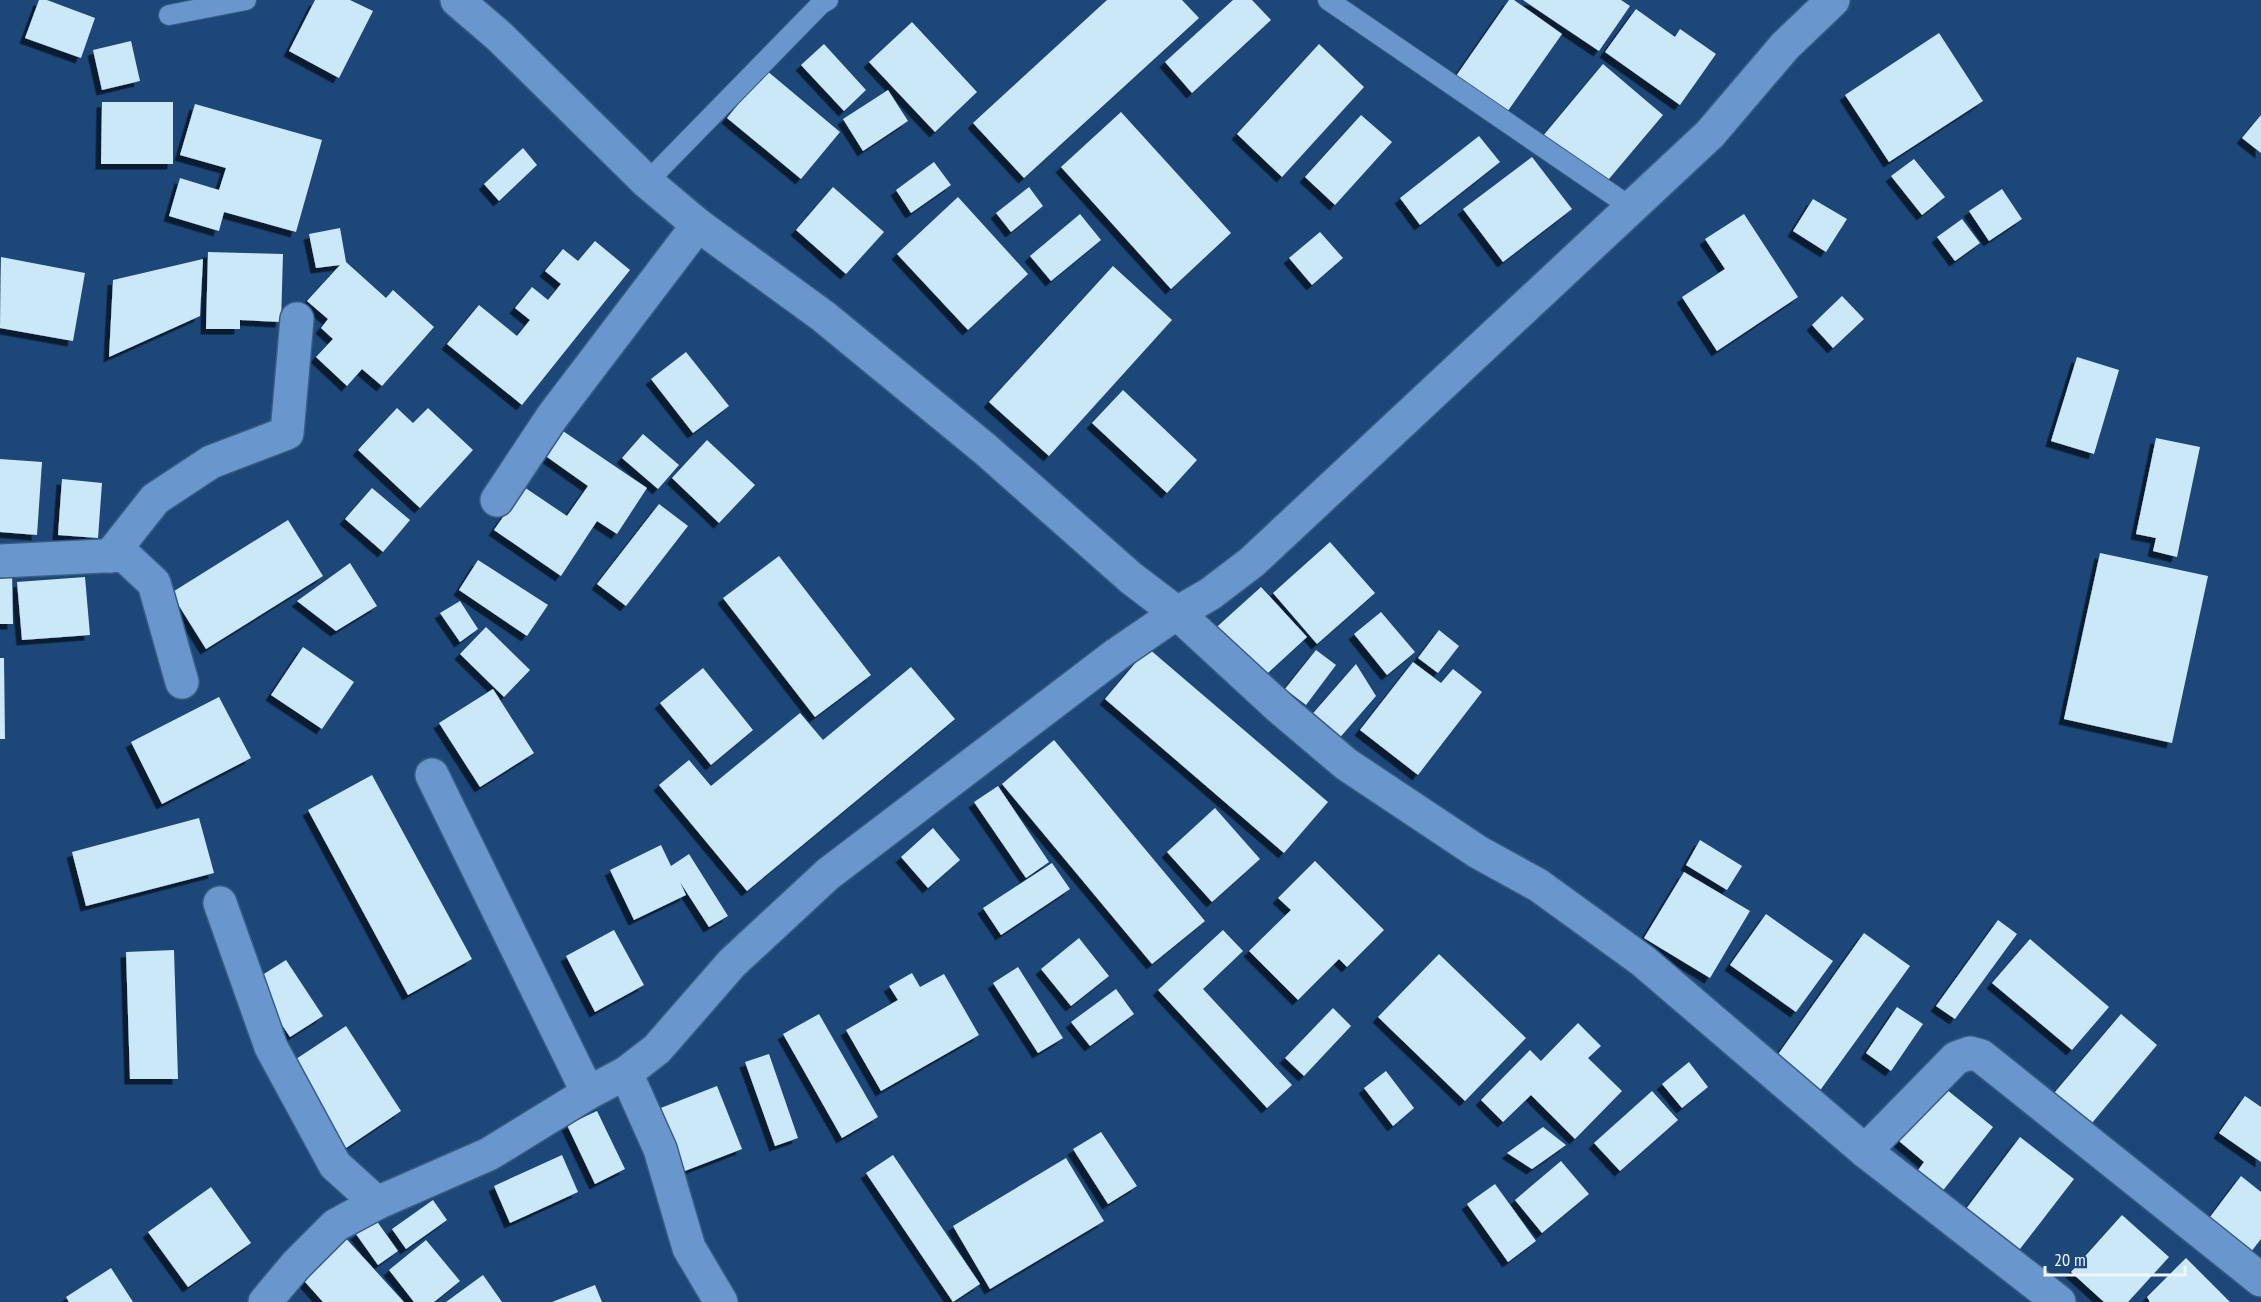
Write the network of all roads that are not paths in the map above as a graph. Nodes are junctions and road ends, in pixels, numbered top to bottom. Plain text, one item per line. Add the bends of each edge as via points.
1 (246, 0) edge
2 (457, 0) edge
3 (828, 0) edge
4 (1328, 0) edge
5 (1833, 0) edge
6 (169, 15) dead end
7 (647, 182) junction
8 (1632, 208) junction
9 (698, 225) junction
10 (297, 319) dead end
11 (497, 500) dead end
12 (110, 556) junction
13 (0, 561) edge
14 (1177, 613) junction
15 (182, 682) dead end
16 (432, 775) dead end
17 (220, 903) dead end
18 (626, 1073) junction
19 (588, 1093) junction
20 (1865, 1151) junction
21 (377, 1203) junction
22 (2261, 1280) edge
23 (265, 1302) edge
24 (721, 1302) edge
25 (2059, 1302) edge

1 - 6 lane
2 - 7 street via 500,37
3 - 7 lane
4 - 8 lane
5 - 8 street via 1785,46 1710,134
7 - 9 street
8 - 14 street via 1252,562
9 - 11 street via 552,417
9 - 14 street via 823,316
10 - 12 street via 287,433 211,462 154,499
12 - 13 street
12 - 15 street via 124,555 154,583
14 - 18 street via 1107,661 828,874 732,963 657,1049
14 - 20 street via 1346,764 1478,852 1538,885 1643,961
16 - 19 street
17 - 21 street via 271,1047 335,1165
18 - 19 street
18 - 24 street via 660,1149 689,1248
19 - 21 street via 489,1154
20 - 22 street via 1956,1058 1970,1053 1981,1056
20 - 25 street
21 - 23 street via 336,1225

